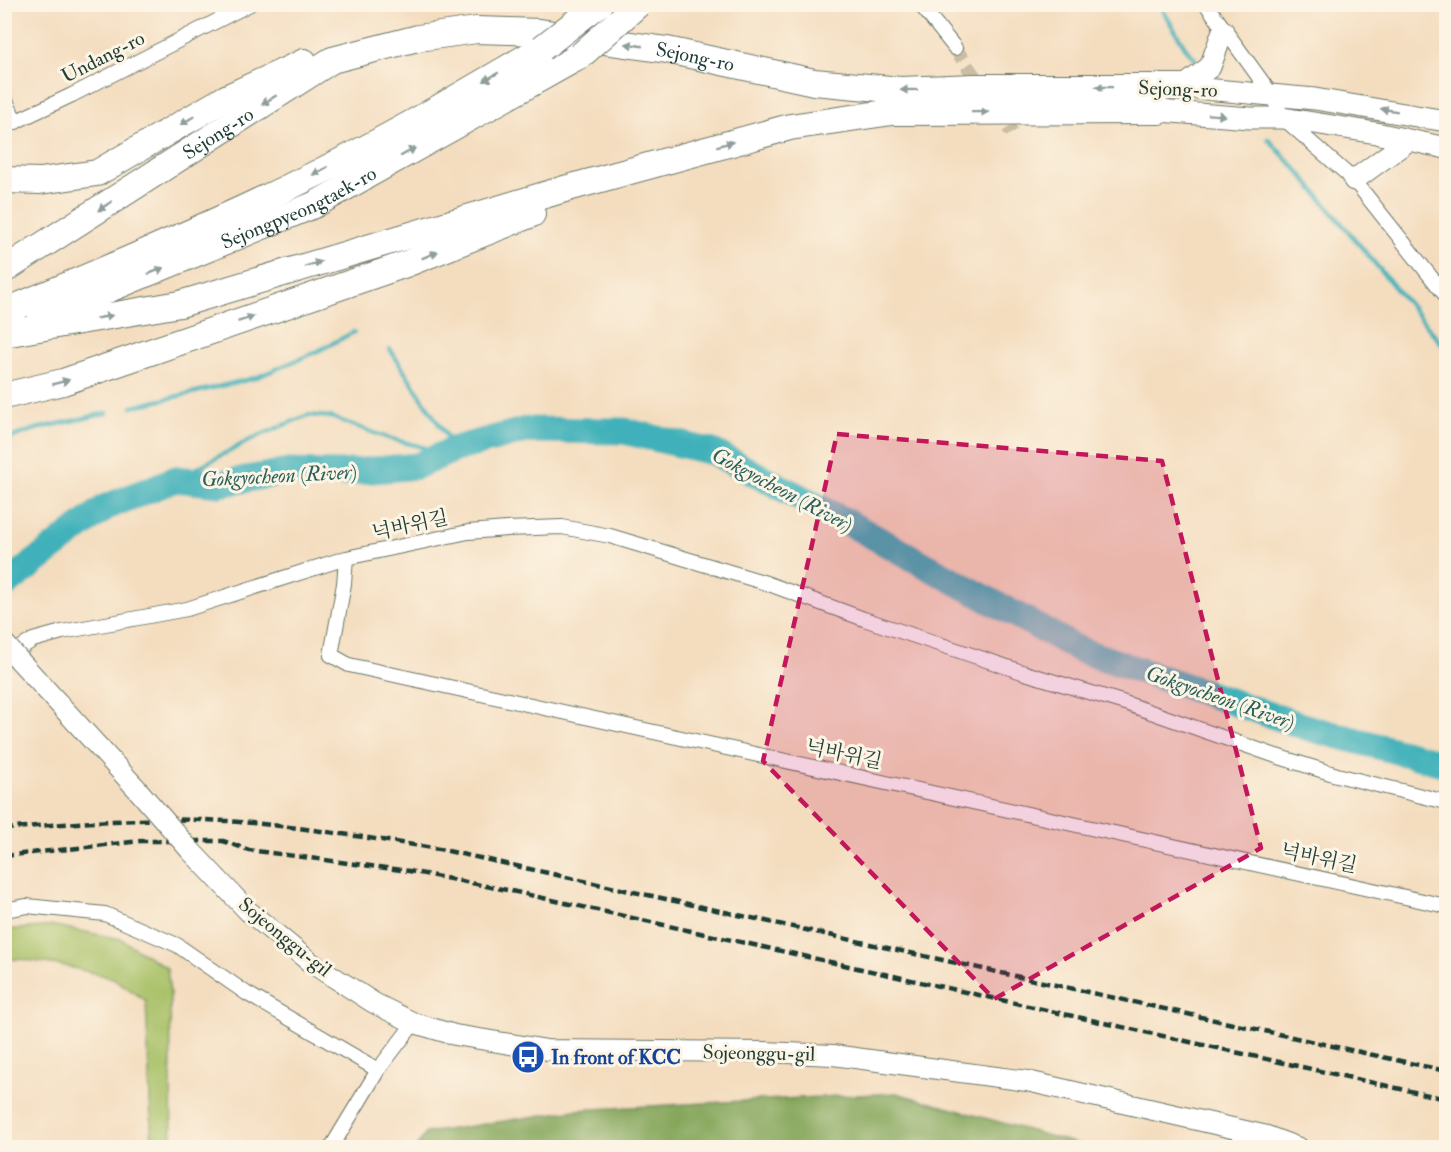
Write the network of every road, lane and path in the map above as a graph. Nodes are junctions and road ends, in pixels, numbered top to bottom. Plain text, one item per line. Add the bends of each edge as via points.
1 (250, 4) edge
2 (599, 4) edge
3 (638, 4) edge
4 (920, 4) edge
5 (1206, 4) edge
6 (1223, 31) junction
7 (418, 38) junction
8 (955, 48) tunnel mouth
9 (1184, 87) junction
10 (1271, 94) junction
11 (4, 97) edge
12 (1159, 111) joint
13 (1283, 118) junction
14 (1446, 121) edge
15 (10, 124) edge
16 (1409, 140) junction
17 (1446, 148) edge
18 (669, 159) junction
19 (4, 180) edge
20 (1354, 180) junction
21 (4, 270) edge
22 (1446, 296) edge
23 (4, 312) edge
24 (4, 333) edge
25 (4, 396) edge
26 (346, 558) junction
27 (4, 644) edge
28 (12, 659) edge
29 (1446, 802) edge
30 (1446, 906) edge
31 (4, 910) edge
32 (414, 1023) junction
33 (378, 1070) junction
34 (331, 1148) edge
35 (1299, 1148) edge

1 - 15 street, Undang-ro
2 -> 23 highway, Sejongpyeongtaek-ro, bridge via 542,48 429,114 297,183 164,245
24 -> 3 highway, Sejongpyeongtaek-ro, bridge via 314,205 580,56
4 - 8 street
5 - 6 street
6 - 9 main road via 1210,67
6 - 10 street
9 -> 7 highway, Sejong-ro via 901,90 813,82 667,50 540,32 477,30
7 -> 19 highway via 332,49 226,98 97,173 40,181
7 -> 21 highway, Sejong-ro via 332,60
9 - 10 main road, Sejong-ro
10 - 13 street
14 -> 10 main road, Sejong-ro
11 - 15 street
12 -> 13 main road, Sejong-ro
18 -> 12 highway, Sejong-ro via 789,127 892,112
13 - 16 main road, Sejong-ro
13 - 20 street
16 - 17 main road, Sejong-ro
16 - 20 main road
24 -> 18 highway, Sejong-ro via 180,304
25 -> 18 highway via 63,382 406,264
20 - 22 street
26 - 28 street, 넉바위길 via 187,609 33,640
26 - 29 street, 넉바위길 via 468,532 562,527 610,536 766,583 1276,756
26 - 30 street, 넉바위길 via 331,655 349,665
27 - 28 street, Sojeonggu-gil, bridge
28 - 32 street, Sojeonggu-gil, bridge via 248,910 310,962
31 - 33 street via 27,906 105,914 177,945 246,993
32 - 33 street
32 - 35 street, Sojeonggu-gil via 454,1035 546,1050 833,1055 1027,1081 1267,1136
33 - 34 street

